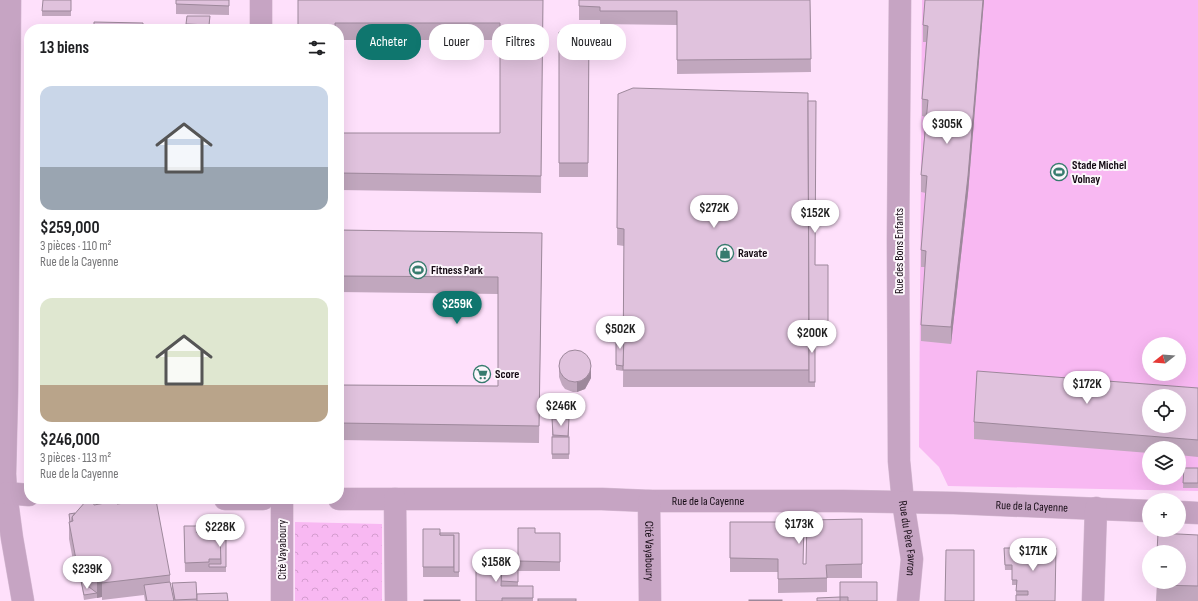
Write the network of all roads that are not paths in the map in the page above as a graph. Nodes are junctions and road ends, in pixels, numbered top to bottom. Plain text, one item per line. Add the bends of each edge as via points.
1 (10, 0) edge
2 (261, 0) edge
3 (900, 0) edge
4 (261, 24) edge
5 (6, 492) junction
6 (24, 494) edge
7 (344, 499) edge
8 (395, 499) junction
9 (648, 501) junction
10 (903, 502) junction
11 (282, 504) edge
12 (1096, 508) junction
13 (1142, 511) edge
14 (1186, 512) edge
15 (1198, 513) edge
16 (23, 601) edge
17 (282, 601) edge
18 (396, 601) edge
19 (650, 601) edge
20 (900, 601) edge
21 (908, 601) edge
22 (1093, 601) edge

1 - 5 street
2 - 4 street
3 - 10 street, Rue des Bons Enfants via 899,450
5 - 6 street
5 - 16 street
7 - 8 street, Rue de la Cayenne
8 - 9 street, Rue de la Cayenne
8 - 18 street
9 - 10 street, Rue de la Cayenne
9 - 19 street, Cité Vayaboury
10 - 12 street, Rue de la Cayenne
10 - 20 street, Rue du Père Favron via 899,565
10 - 21 street, Rue du Père Favron via 912,559
11 - 17 street, Cité Vayaboury
12 - 13 street, Rue de la Cayenne
12 - 22 street
14 - 15 street

